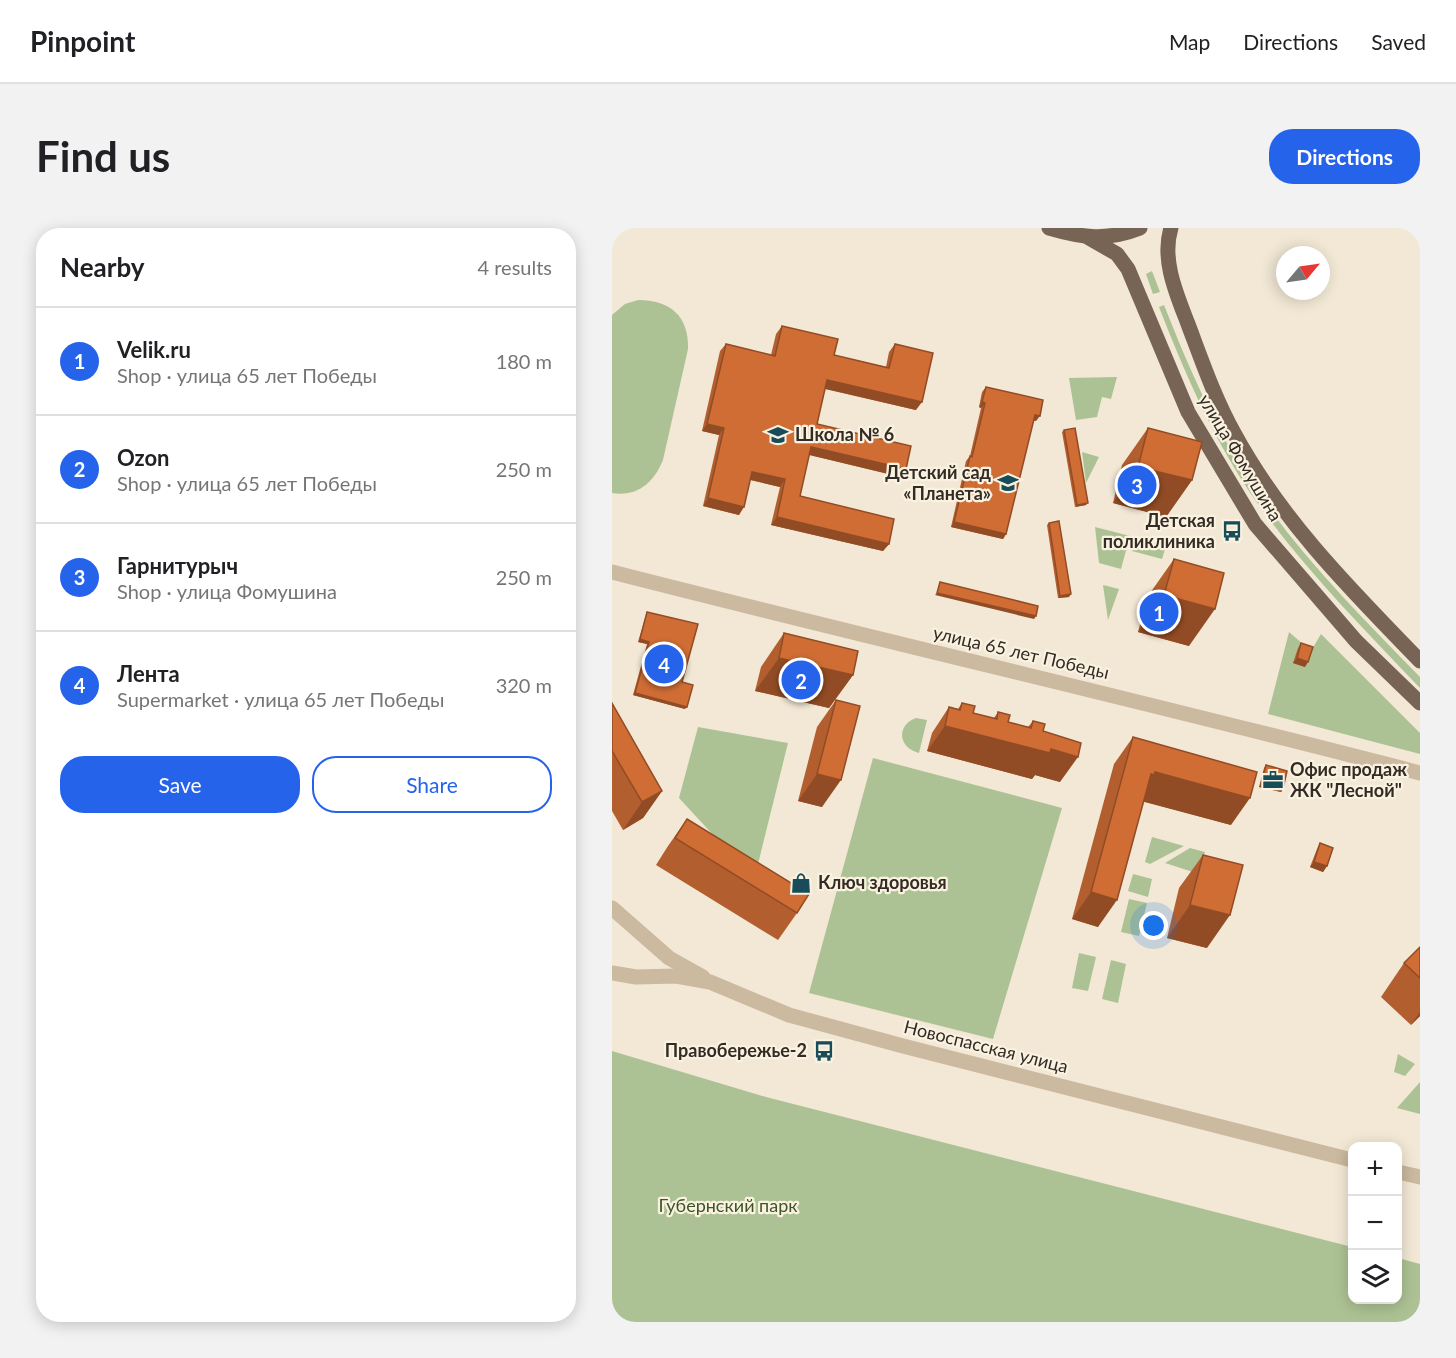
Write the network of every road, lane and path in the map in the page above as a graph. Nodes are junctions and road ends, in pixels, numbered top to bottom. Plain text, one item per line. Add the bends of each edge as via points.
1 (1049, 228) edge
2 (1140, 228) edge
3 (1171, 228) edge
4 (1089, 238) junction
5 (612, 572) edge
6 (1420, 661) edge
7 (1420, 703) edge
8 (1420, 773) edge
9 (612, 908) edge
10 (612, 973) edge
11 (710, 982) junction
12 (1348, 1159) edge
13 (1402, 1173) edge
14 (1420, 1177) edge

1 - 4 main road
2 - 4 main road via 1121,235
3 - 6 main road, улица Фомушина via 1167,239 1176,293 1234,433 1313,546 1354,595
4 - 7 main road, улица Фомушина via 1117,254 1128,269 1188,412 1255,524 1356,641
5 - 8 street, улица 65 лет Победы
9 - 11 street via 669,958
10 - 11 street, Новоспасская улица
11 - 12 street, Новоспасская улица via 789,1015
13 - 14 street

